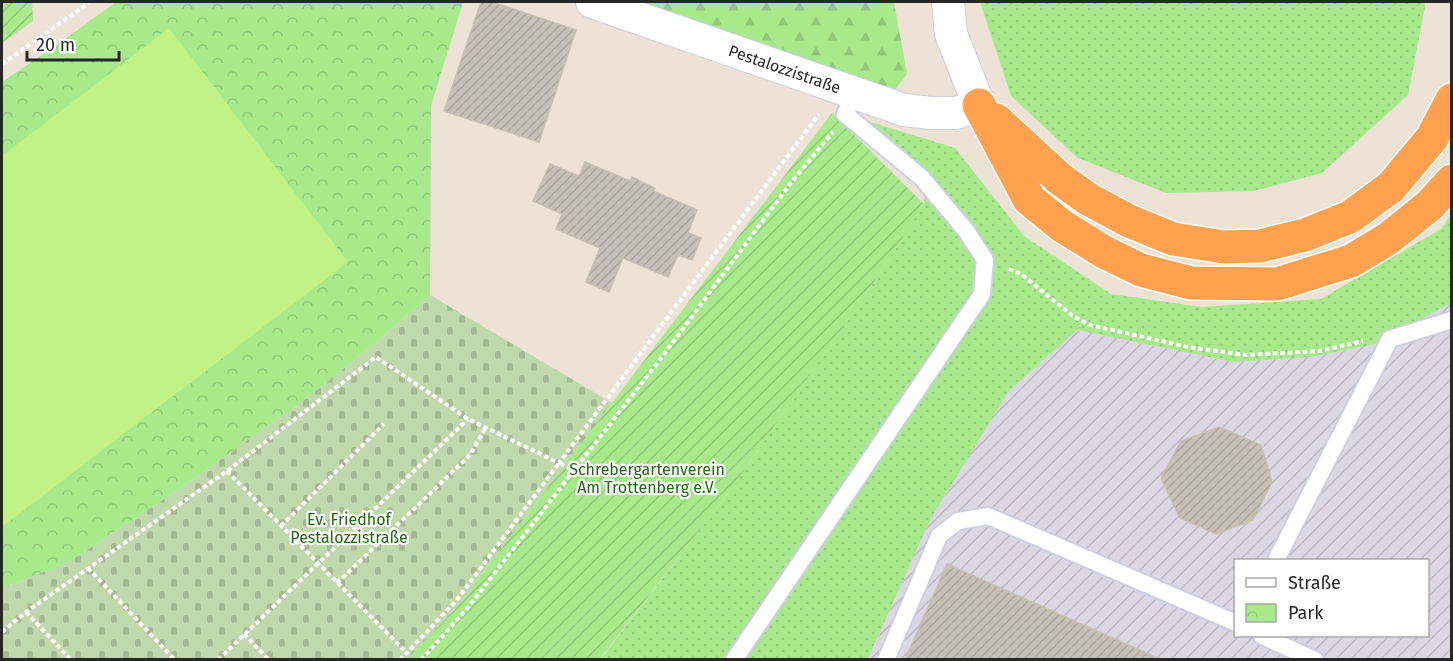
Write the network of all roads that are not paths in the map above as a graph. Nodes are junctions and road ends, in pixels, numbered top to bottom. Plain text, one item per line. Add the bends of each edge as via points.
1 (592, 2) edge
2 (948, 2) edge
3 (845, 99) junction
4 (1452, 100) edge
5 (979, 105) junction
6 (1452, 181) edge
7 (1452, 320) edge
8 (1277, 559) edge
9 (1234, 622) edge
10 (1264, 637) edge
11 (734, 660) edge
12 (886, 660) edge
13 (1316, 660) edge

1 - 3 street, Pestalozzistraße
2 - 5 street via 951,34
3 - 5 street, Pestalozzistraße via 931,113 956,113
3 - 11 lane via 967,232 986,260 982,294
4 - 5 highway via 1432,138 1391,188 1350,217 1305,235 1260,246 1224,247 1173,239 1088,199 1060,179
5 - 6 highway via 1029,199 1062,226 1104,252 1141,270 1191,283 1277,284 1351,261 1389,238 1430,205
7 - 8 lane via 1390,339
9 - 12 lane via 988,516 958,521 939,536
10 - 13 lane

